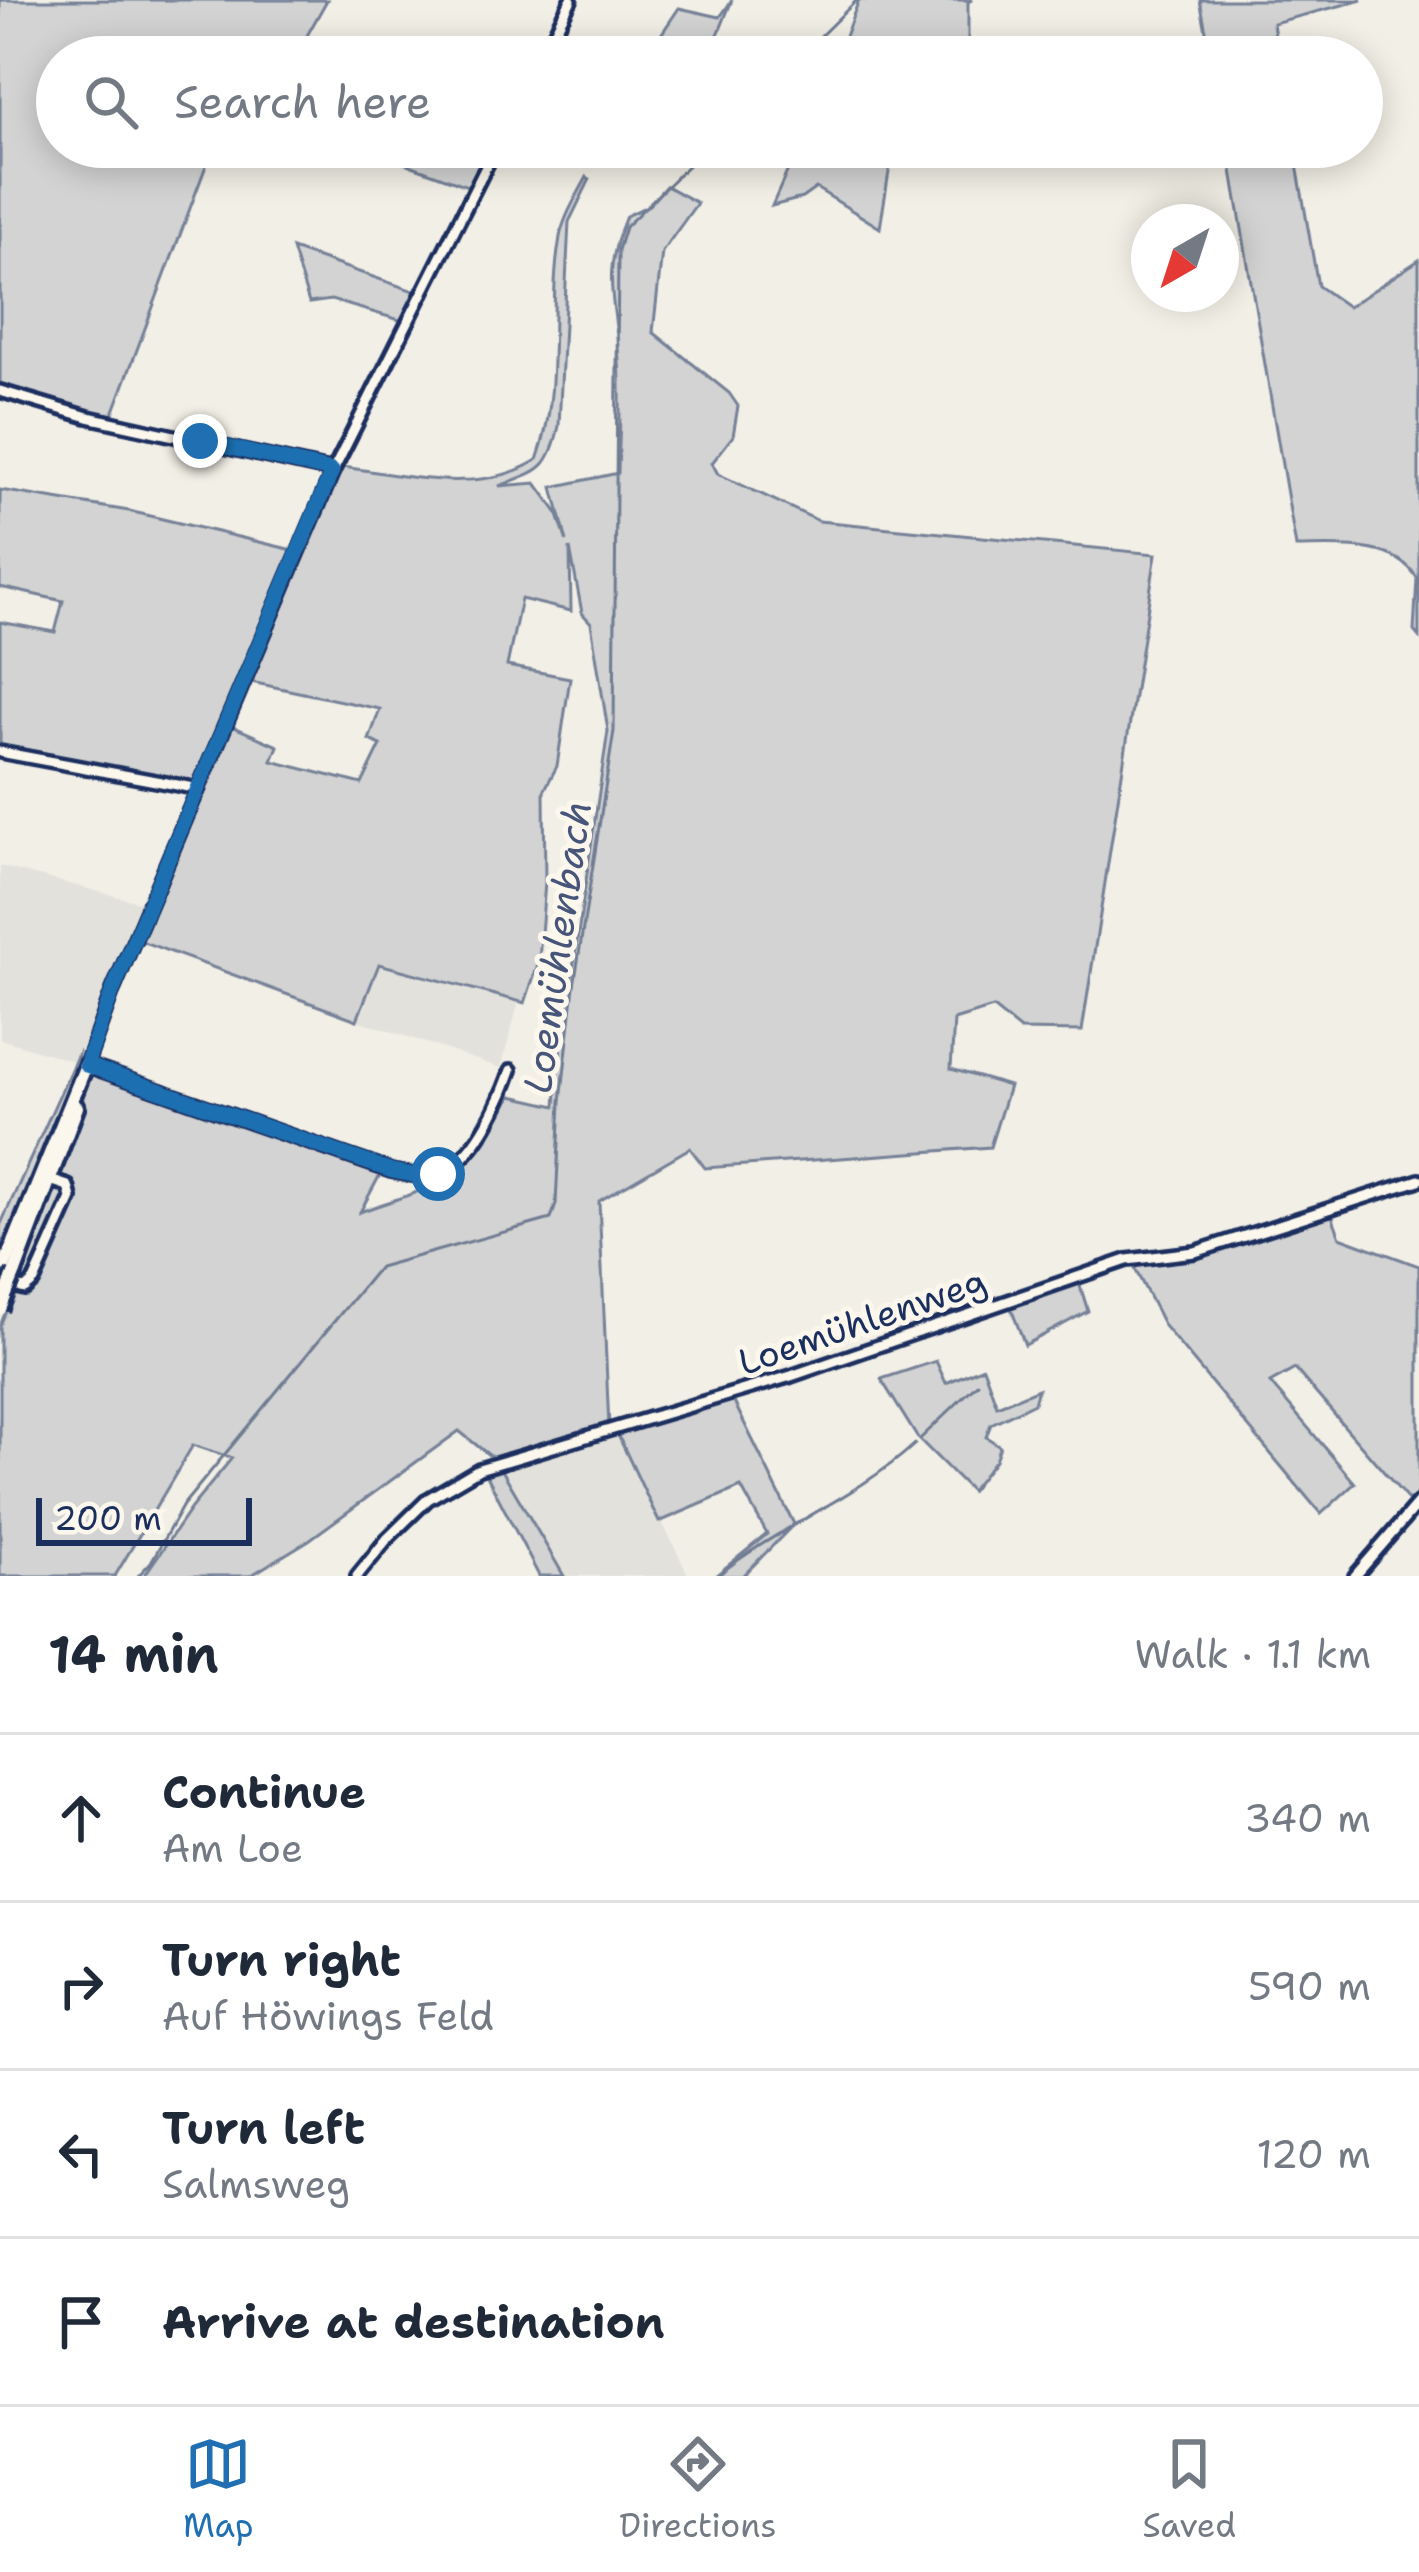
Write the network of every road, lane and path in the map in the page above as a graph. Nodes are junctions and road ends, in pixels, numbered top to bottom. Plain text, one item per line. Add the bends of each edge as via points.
1 (571, 0) edge
2 (553, 36) edge
3 (485, 168) edge
4 (0, 391) edge
5 (332, 471) junction
6 (0, 752) edge
7 (199, 789) junction
8 (86, 1065) junction
9 (511, 1070) dead end
10 (46, 1179) junction
11 (1419, 1180) edge
12 (5, 1275) edge
13 (0, 1310) edge
14 (1419, 1502) edge
15 (357, 1576) edge
16 (1355, 1576) edge

1 - 2 street
3 - 5 street
4 - 5 street
5 - 7 street
6 - 7 street
7 - 8 street
8 - 9 street via 423,1177 454,1164 496,1114
8 - 10 main road
10 - 12 main road
10 - 12 street via 72,1191 34,1281 25,1288
11 - 15 street, Loemühlenweg via 1195,1252 1127,1260 791,1376 479,1468 416,1510
12 - 13 main road, bridge
14 - 16 street

